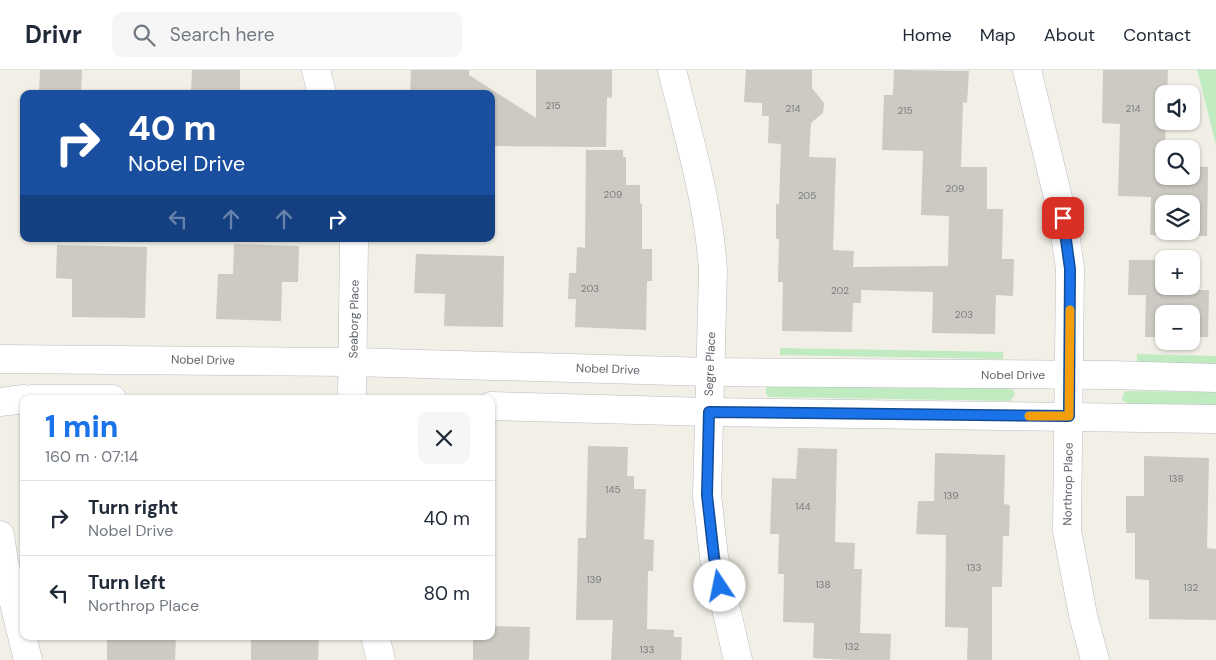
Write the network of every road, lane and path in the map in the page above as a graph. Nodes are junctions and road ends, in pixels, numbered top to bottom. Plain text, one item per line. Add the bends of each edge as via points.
1 (316, 70) edge
2 (672, 70) edge
3 (1027, 70) edge
4 (321, 90) edge
5 (354, 242) edge
6 (0, 359) edge
7 (353, 362) junction
8 (710, 372) junction
9 (1070, 375) junction
10 (1216, 378) edge
11 (352, 395) edge
12 (20, 400) edge
13 (0, 402) edge
14 (495, 406) edge
15 (709, 412) junction
16 (1069, 416) junction
17 (1216, 419) edge
18 (0, 535) edge
19 (20, 627) edge
20 (23, 640) edge
21 (376, 640) edge
22 (28, 660) edge
23 (381, 660) edge
24 (738, 660) edge
25 (1095, 660) edge

1 - 4 street
2 - 8 street, Segre Place via 712,242
3 - 9 street, Northrop Place via 1063,218 1070,269
5 - 7 street, Seaborg Place
6 - 7 street, Nobel Drive
7 - 8 street, Nobel Drive
7 - 11 street, Seaborg Place
8 - 9 street, Nobel Drive
8 - 15 street, Segre Place
9 - 10 street, Nobel Drive
9 - 16 street, Northrop Place
12 - 13 street
14 - 15 street
15 - 16 street
15 - 24 street, Segre Place via 708,513 714,557
16 - 17 street
16 - 25 street, Northrop Place via 1067,531
18 - 19 street
20 - 22 street
21 - 23 street

